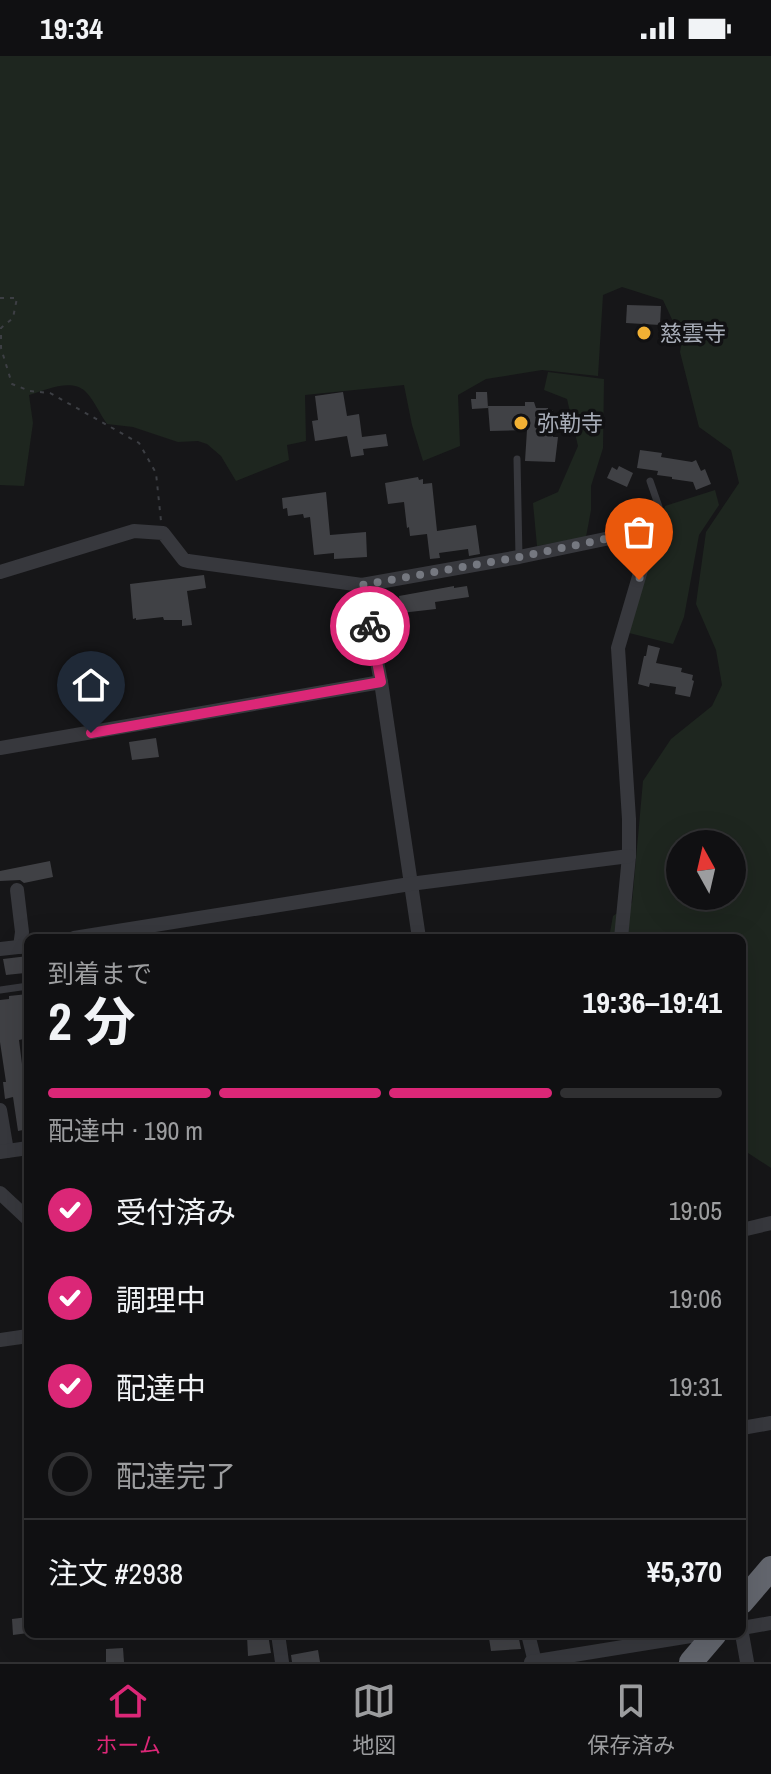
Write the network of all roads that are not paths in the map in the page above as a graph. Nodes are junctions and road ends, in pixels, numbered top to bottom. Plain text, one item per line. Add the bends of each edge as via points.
1 (517, 459) dead end
2 (650, 481) dead end
3 (653, 529) junction
4 (519, 557) junction
5 (0, 572) edge
6 (362, 585) junction
7 (381, 682) junction
8 (0, 748) edge
9 (629, 856) junction
10 (410, 884) junction
11 (17, 890) dead end
12 (99, 934) edge
13 (418, 934) edge
14 (621, 934) edge
15 (24, 946) edge
16 (0, 949) edge
17 (24, 987) edge
18 (0, 990) edge
19 (0, 1110) edge
20 (24, 1149) edge
21 (3, 1152) edge
22 (0, 1193) edge
23 (24, 1215) edge
24 (771, 1223) edge
25 (746, 1229) edge
26 (24, 1337) edge
27 (0, 1340) edge
28 (771, 1423) edge
29 (746, 1427) edge
30 (771, 1568) edge
31 (746, 1597) edge
32 (771, 1623) edge
33 (746, 1627) edge
34 (279, 1638) edge
35 (529, 1638) edge
36 (711, 1638) edge
37 (743, 1638) edge
38 (696, 1653) edge
39 (282, 1662) edge
40 (534, 1662) edge
41 (747, 1662) edge

1 - 4 lane
2 - 3 lane via 659,507
3 - 4 street
3 - 9 street via 618,648
4 - 6 street
5 - 6 street via 134,531 163,533 188,561
6 - 7 street
7 - 8 street
7 - 10 street
9 - 10 street
9 - 14 street
10 - 12 street
10 - 13 street
11 - 15 street
15 - 16 street
17 - 18 lane
19 - 21 street
20 - 21 street
22 - 23 street
24 - 25 street
26 - 27 street
28 - 29 street
30 - 31 highway
32 - 33 street
34 - 39 street
35 - 40 street
36 - 38 highway
37 - 41 street
38 - 40 street

